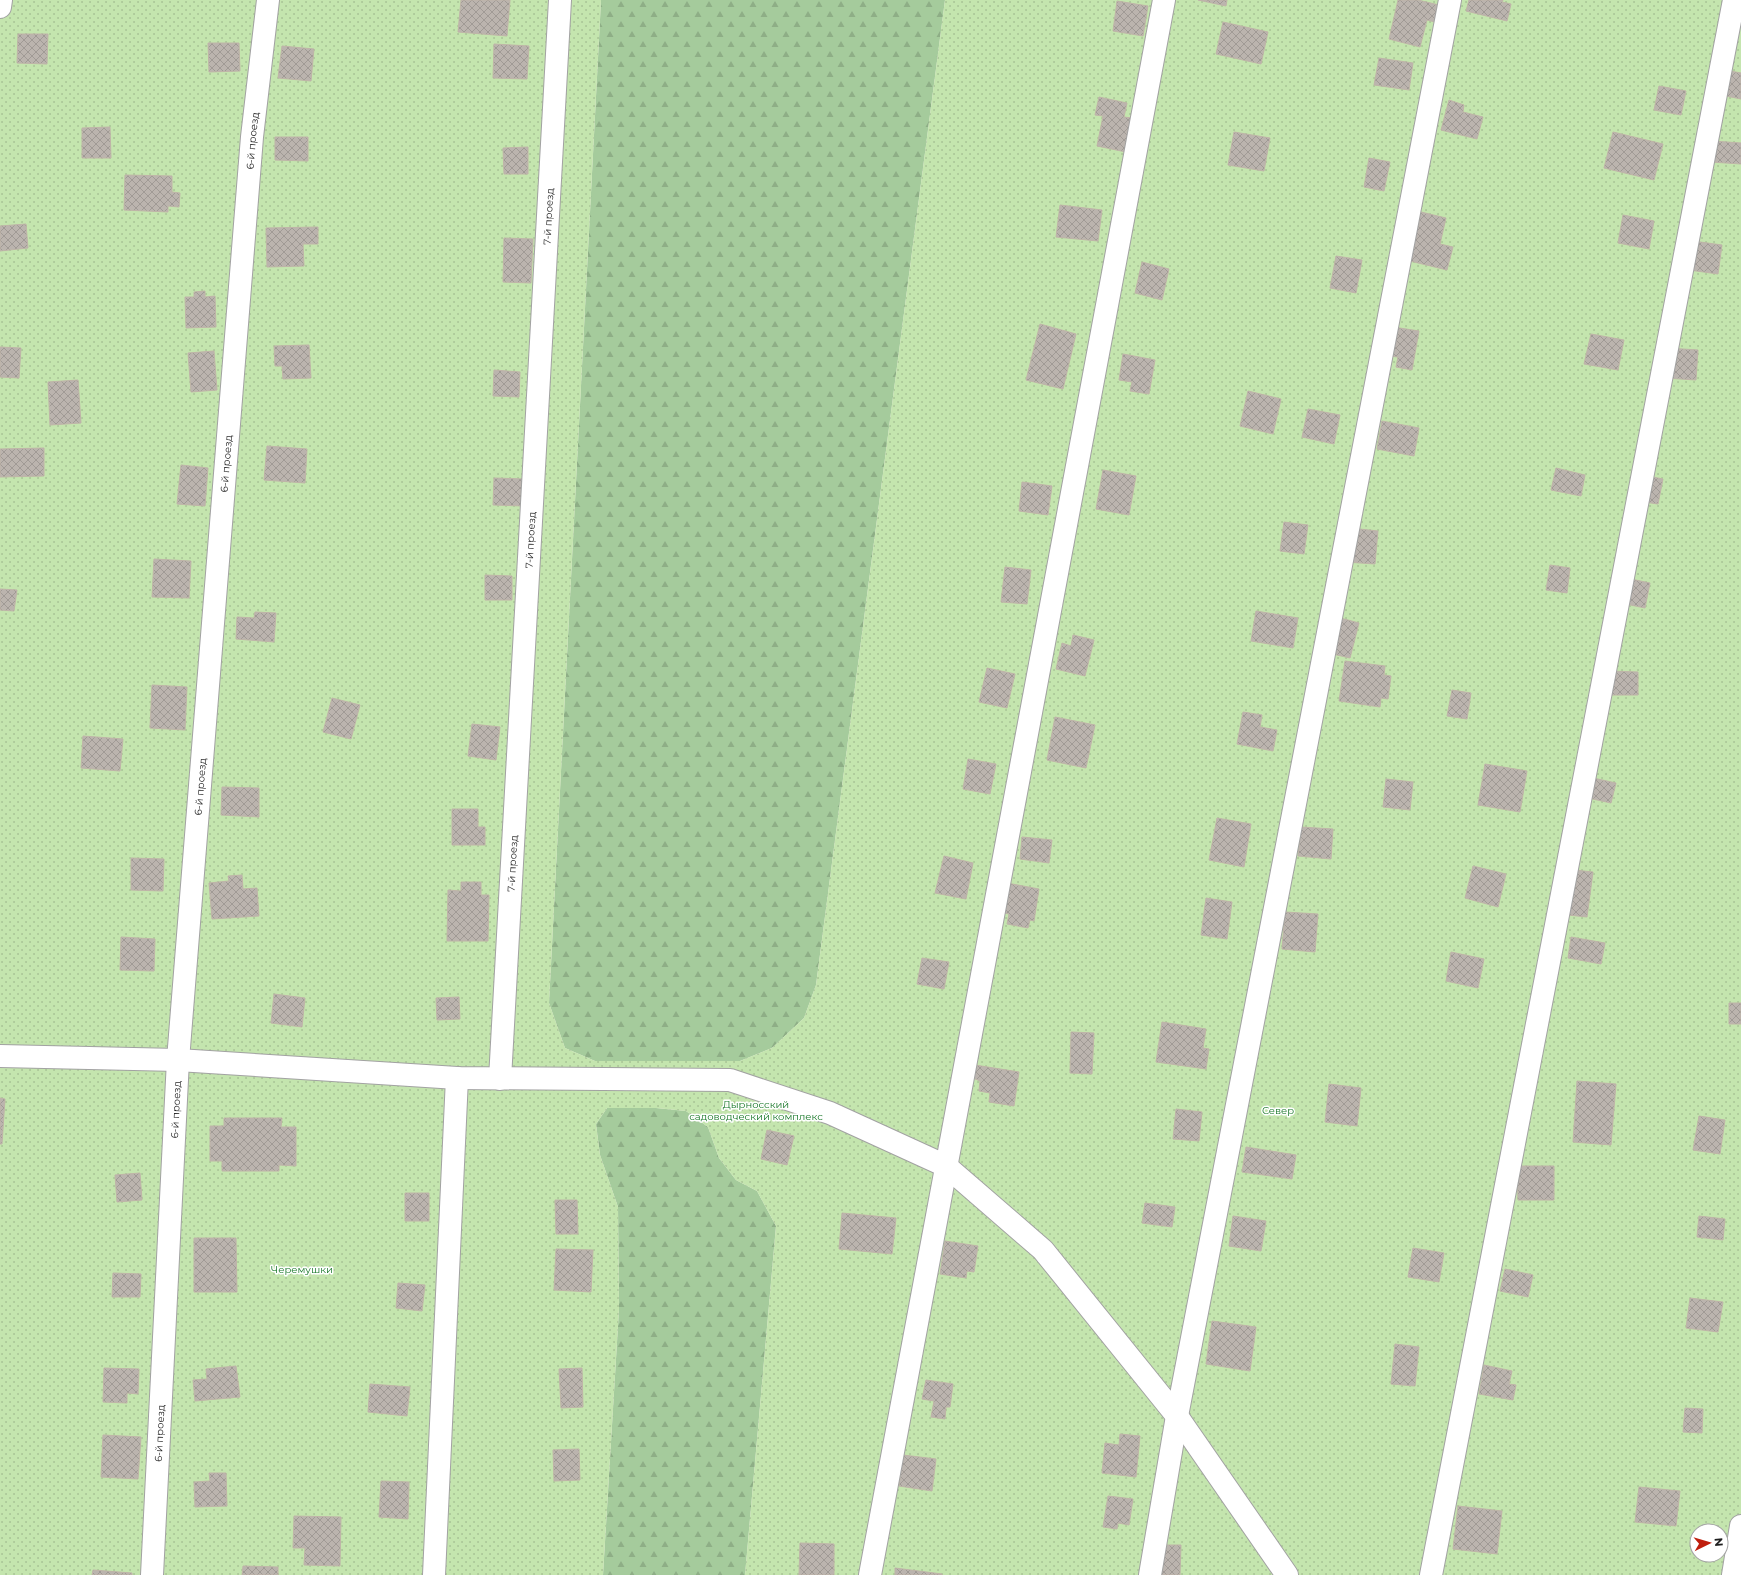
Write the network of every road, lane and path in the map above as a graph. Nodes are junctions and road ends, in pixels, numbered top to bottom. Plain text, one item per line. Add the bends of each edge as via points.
1 (1, 0) edge
2 (268, 0) edge
3 (560, 0) edge
4 (1164, 0) edge
5 (1450, 0) edge
6 (1734, 0) edge
7 (0, 7) edge
8 (0, 1056) edge
9 (178, 1060) junction
10 (457, 1078) junction
11 (500, 1079) junction
12 (946, 1166) junction
13 (1177, 1416) junction
14 (1741, 1526) edge
15 (152, 1575) edge
16 (434, 1575) edge
17 (870, 1575) edge
18 (1150, 1575) edge
19 (1287, 1575) edge
20 (1431, 1575) edge
21 (1732, 1575) edge

1 - 7 street
2 - 9 street, 6-й проезд via 251,145
3 - 11 street, 7-й проезд
4 - 12 street
5 - 13 street
6 - 20 street
8 - 9 street
9 - 10 street
9 - 15 street, 6-й проезд
10 - 11 street
10 - 16 street
11 - 12 street via 730,1080 830,1113
12 - 13 street via 1043,1250
12 - 17 street
13 - 18 street
13 - 19 street
14 - 21 street

